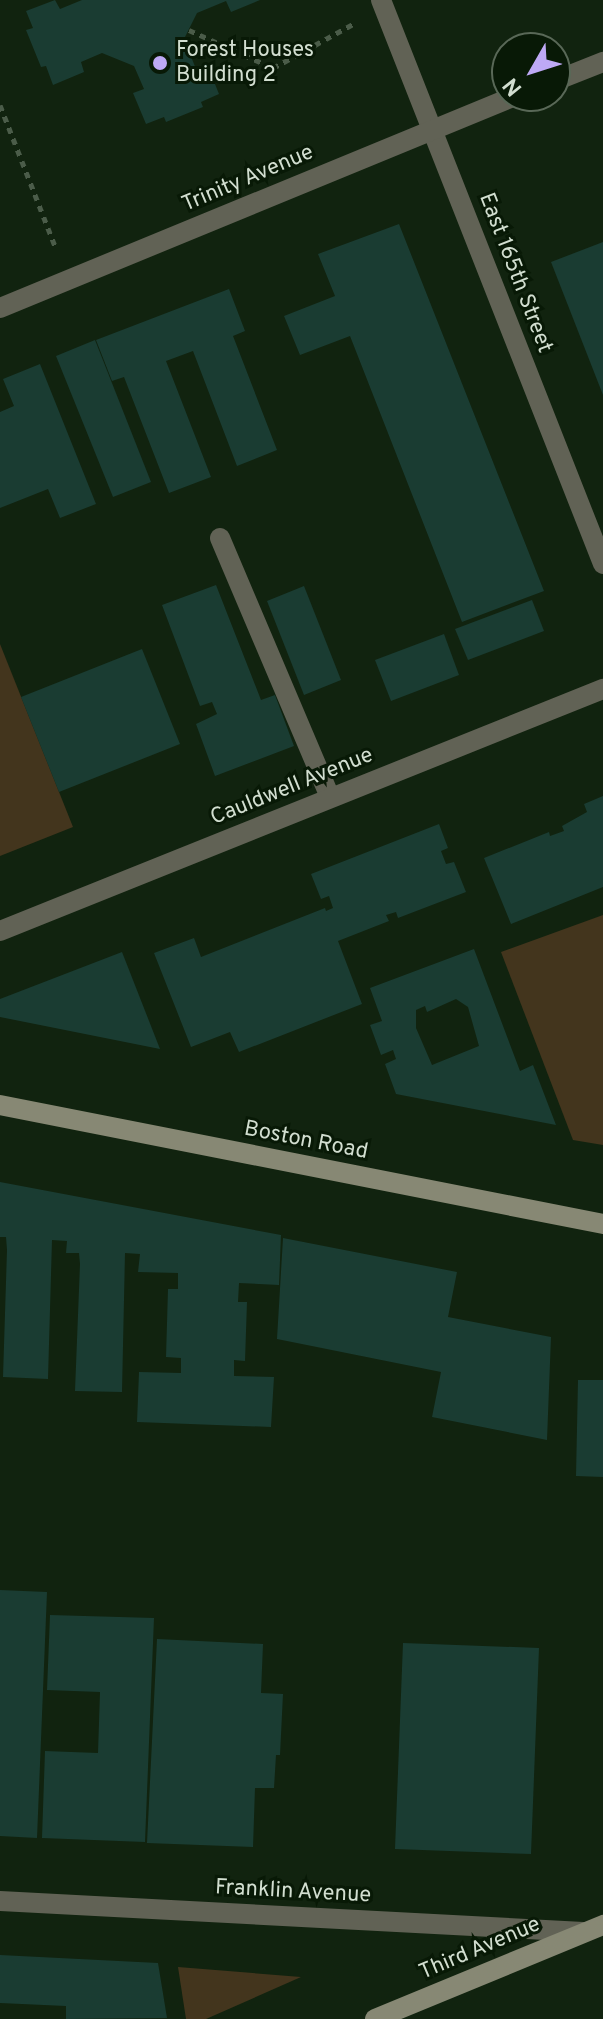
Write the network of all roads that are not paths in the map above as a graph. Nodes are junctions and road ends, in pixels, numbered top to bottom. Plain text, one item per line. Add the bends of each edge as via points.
1 (382, 3) edge
2 (603, 62) edge
3 (571, 75) edge
4 (491, 105) edge
5 (432, 128) junction
6 (0, 308) edge
7 (220, 538) dead end
8 (603, 564) edge
9 (603, 689) edge
10 (330, 797) junction
11 (0, 931) edge
12 (0, 1105) edge
13 (603, 1224) edge
14 (0, 1901) edge
15 (603, 1925) edge
16 (583, 1932) junction
17 (375, 2019) edge

1 - 5 street, East 165th Street
2 - 3 street
4 - 5 street, Trinity Avenue
5 - 6 street, Trinity Avenue
5 - 8 street, East 165th Street
7 - 10 street
9 - 10 street, Cauldwell Avenue
10 - 11 street, Cauldwell Avenue
12 - 13 main road, Boston Road
14 - 16 street, Franklin Avenue
15 - 16 main road, Third Avenue
16 - 17 main road, Third Avenue

